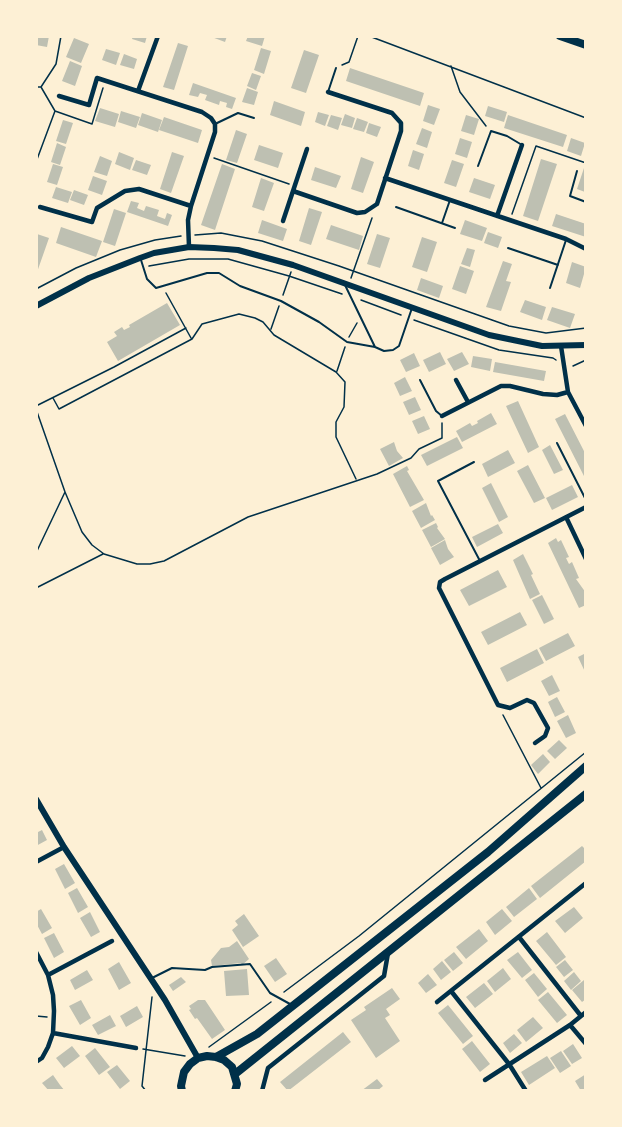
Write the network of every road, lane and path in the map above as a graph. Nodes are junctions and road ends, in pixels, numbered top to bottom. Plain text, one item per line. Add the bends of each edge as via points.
1 (62, 36) edge
2 (158, 36) edge
3 (358, 36) edge
4 (369, 36) edge
5 (560, 36) edge
6 (586, 45) edge
7 (451, 65) junction
8 (336, 68) joint
9 (36, 87) edge
10 (41, 87) junction
11 (138, 91) junction
12 (327, 92) joint
13 (59, 96) dead end
14 (254, 118) dead end
15 (586, 118) edge
16 (215, 124) junction
17 (491, 131) junction
18 (522, 145) joint
19 (307, 149) dead end
20 (207, 156) junction
21 (36, 162) edge
22 (586, 163) edge
23 (478, 166) dead end
24 (577, 171) dead end
25 (385, 178) junction
26 (294, 188) junction
27 (450, 200) junction
28 (586, 202) edge
29 (377, 204) junction
30 (191, 206) junction
31 (40, 207) dead end
32 (396, 207) dead end
33 (497, 216) junction
34 (510, 220) junction
35 (283, 221) dead end
36 (442, 223) junction
37 (455, 228) dead end
38 (566, 239) junction
39 (189, 247) junction
40 (508, 248) dead end
41 (586, 249) edge
42 (140, 258) junction
43 (558, 265) junction
44 (346, 283) junction
45 (156, 288) junction
46 (550, 288) dead end
47 (36, 306) edge
48 (413, 307) junction
49 (186, 328) junction
50 (192, 339) junction
51 (586, 345) edge
52 (561, 346) junction
53 (375, 347) junction
54 (420, 380) dead end
55 (456, 380) dead end
56 (568, 392) junction
57 (53, 398) junction
58 (468, 402) junction
59 (36, 406) edge
60 (36, 409) edge
61 (442, 416) junction
62 (585, 424) edge
63 (557, 443) dead end
64 (474, 462) dead end
65 (357, 481) junction
66 (65, 492) junction
67 (586, 500) edge
68 (586, 507) edge
69 (566, 517) junction
70 (36, 553) edge
71 (104, 554) junction
72 (586, 559) edge
73 (480, 561) junction
74 (36, 588) edge
75 (498, 705) junction
76 (535, 743) dead end
77 (586, 752) edge
78 (586, 766) edge
79 (542, 789) junction
80 (586, 794) edge
81 (36, 799) edge
82 (64, 847) junction
83 (36, 862) edge
84 (586, 883) edge
85 (519, 937) junction
86 (112, 941) dead end
87 (36, 952) edge
88 (388, 953) junction
89 (48, 975) junction
90 (151, 978) junction
91 (451, 991) junction
92 (278, 997) junction
93 (437, 1002) dead end
94 (293, 1006) junction
95 (584, 1014) edge
96 (36, 1016) edge
97 (54, 1018) junction
98 (570, 1025) junction
99 (53, 1033) junction
100 (586, 1044) edge
101 (136, 1048) dead end
102 (147, 1050) junction
103 (196, 1056) junction
104 (216, 1056) junction
105 (36, 1062) edge
106 (509, 1064) junction
107 (235, 1074) junction
108 (484, 1080) dead end
109 (179, 1089) edge
110 (146, 1091) edge
111 (235, 1091) edge
112 (262, 1091) edge
113 (526, 1091) edge

1 - 10 path via 56,64
2 - 11 street
3 - 8 path via 349,62
4 - 7 path
5 - 6 highway
7 - 15 path
7 - 17 path via 460,92
8 - 12 lane
9 - 10 path
10 - 21 path via 55,111
11 - 13 street via 97,78 89,105
11 - 16 street via 202,112
12 - 25 street via 398,117 401,131
14 - 16 lane via 238,113
16 - 20 street
17 - 18 lane
17 - 23 lane
18 - 33 street
19 - 26 street
20 - 26 path
20 - 30 street
22 - 34 path via 536,146
24 - 28 lane via 570,196
25 - 27 street
25 - 29 street
26 - 29 street via 357,213
26 - 35 street
27 - 33 street
27 - 36 lane
29 - 44 path
30 - 31 street via 139,189 125,191 97,208 92,222
30 - 39 street
32 - 36 lane
33 - 34 street
34 - 38 street
36 - 37 lane
38 - 41 street
38 - 43 lane
39 - 42 street
39 - 44 street via 255,253
40 - 43 lane
42 - 45 lane via 147,279
42 - 47 street via 89,278
43 - 46 lane
44 - 48 street
44 - 53 lane
45 - 49 path via 166,291
45 - 53 lane via 219,273 240,286 281,301 346,342
48 - 52 street via 489,335
48 - 53 lane via 399,346 384,351
49 - 50 path
49 - 57 path
50 - 57 path via 58,410
50 - 65 path via 202,324 239,314 263,322 274,335 336,372 345,382 344,407 336,422 336,437
51 - 52 street
52 - 56 street
54 - 61 lane
55 - 58 street
56 - 58 street via 543,394 501,386
56 - 62 street
57 - 59 path
58 - 61 street
60 - 66 path
61 - 65 path via 442,438 419,449 411,458
63 - 67 lane
64 - 73 lane via 438,481
65 - 71 path via 248,517 164,561 137,564
66 - 70 path
66 - 71 path via 82,532
68 - 69 street
69 - 72 street
69 - 73 street
71 - 74 path
73 - 75 street via 440,582 439,588
75 - 76 street via 510,708 527,700 534,702 548,728
75 - 79 path
77 - 79 path
78 - 94 highway via 488,852
79 - 92 path
80 - 88 highway
81 - 82 street
82 - 83 street
82 - 90 street
84 - 85 street
85 - 91 street
85 - 95 street
86 - 89 street
87 - 89 street
88 - 107 highway
88 - 112 street via 384,976 268,1068
89 - 97 street
90 - 92 lane via 172,968 205,970 250,964 270,993
90 - 102 path
90 - 103 street
91 - 93 street
91 - 106 street
92 - 94 lane
92 - 103 path
94 - 104 highway via 257,1034
95 - 98 street
96 - 97 path
97 - 99 street
98 - 100 street
98 - 106 street
99 - 101 street
99 - 105 street via 42,1058
102 - 103 path
102 - 110 path via 142,1086
103 - 104 highway
103 - 109 highway via 184,1072
104 - 107 highway via 225,1060
106 - 108 street
106 - 113 street
107 - 111 highway

